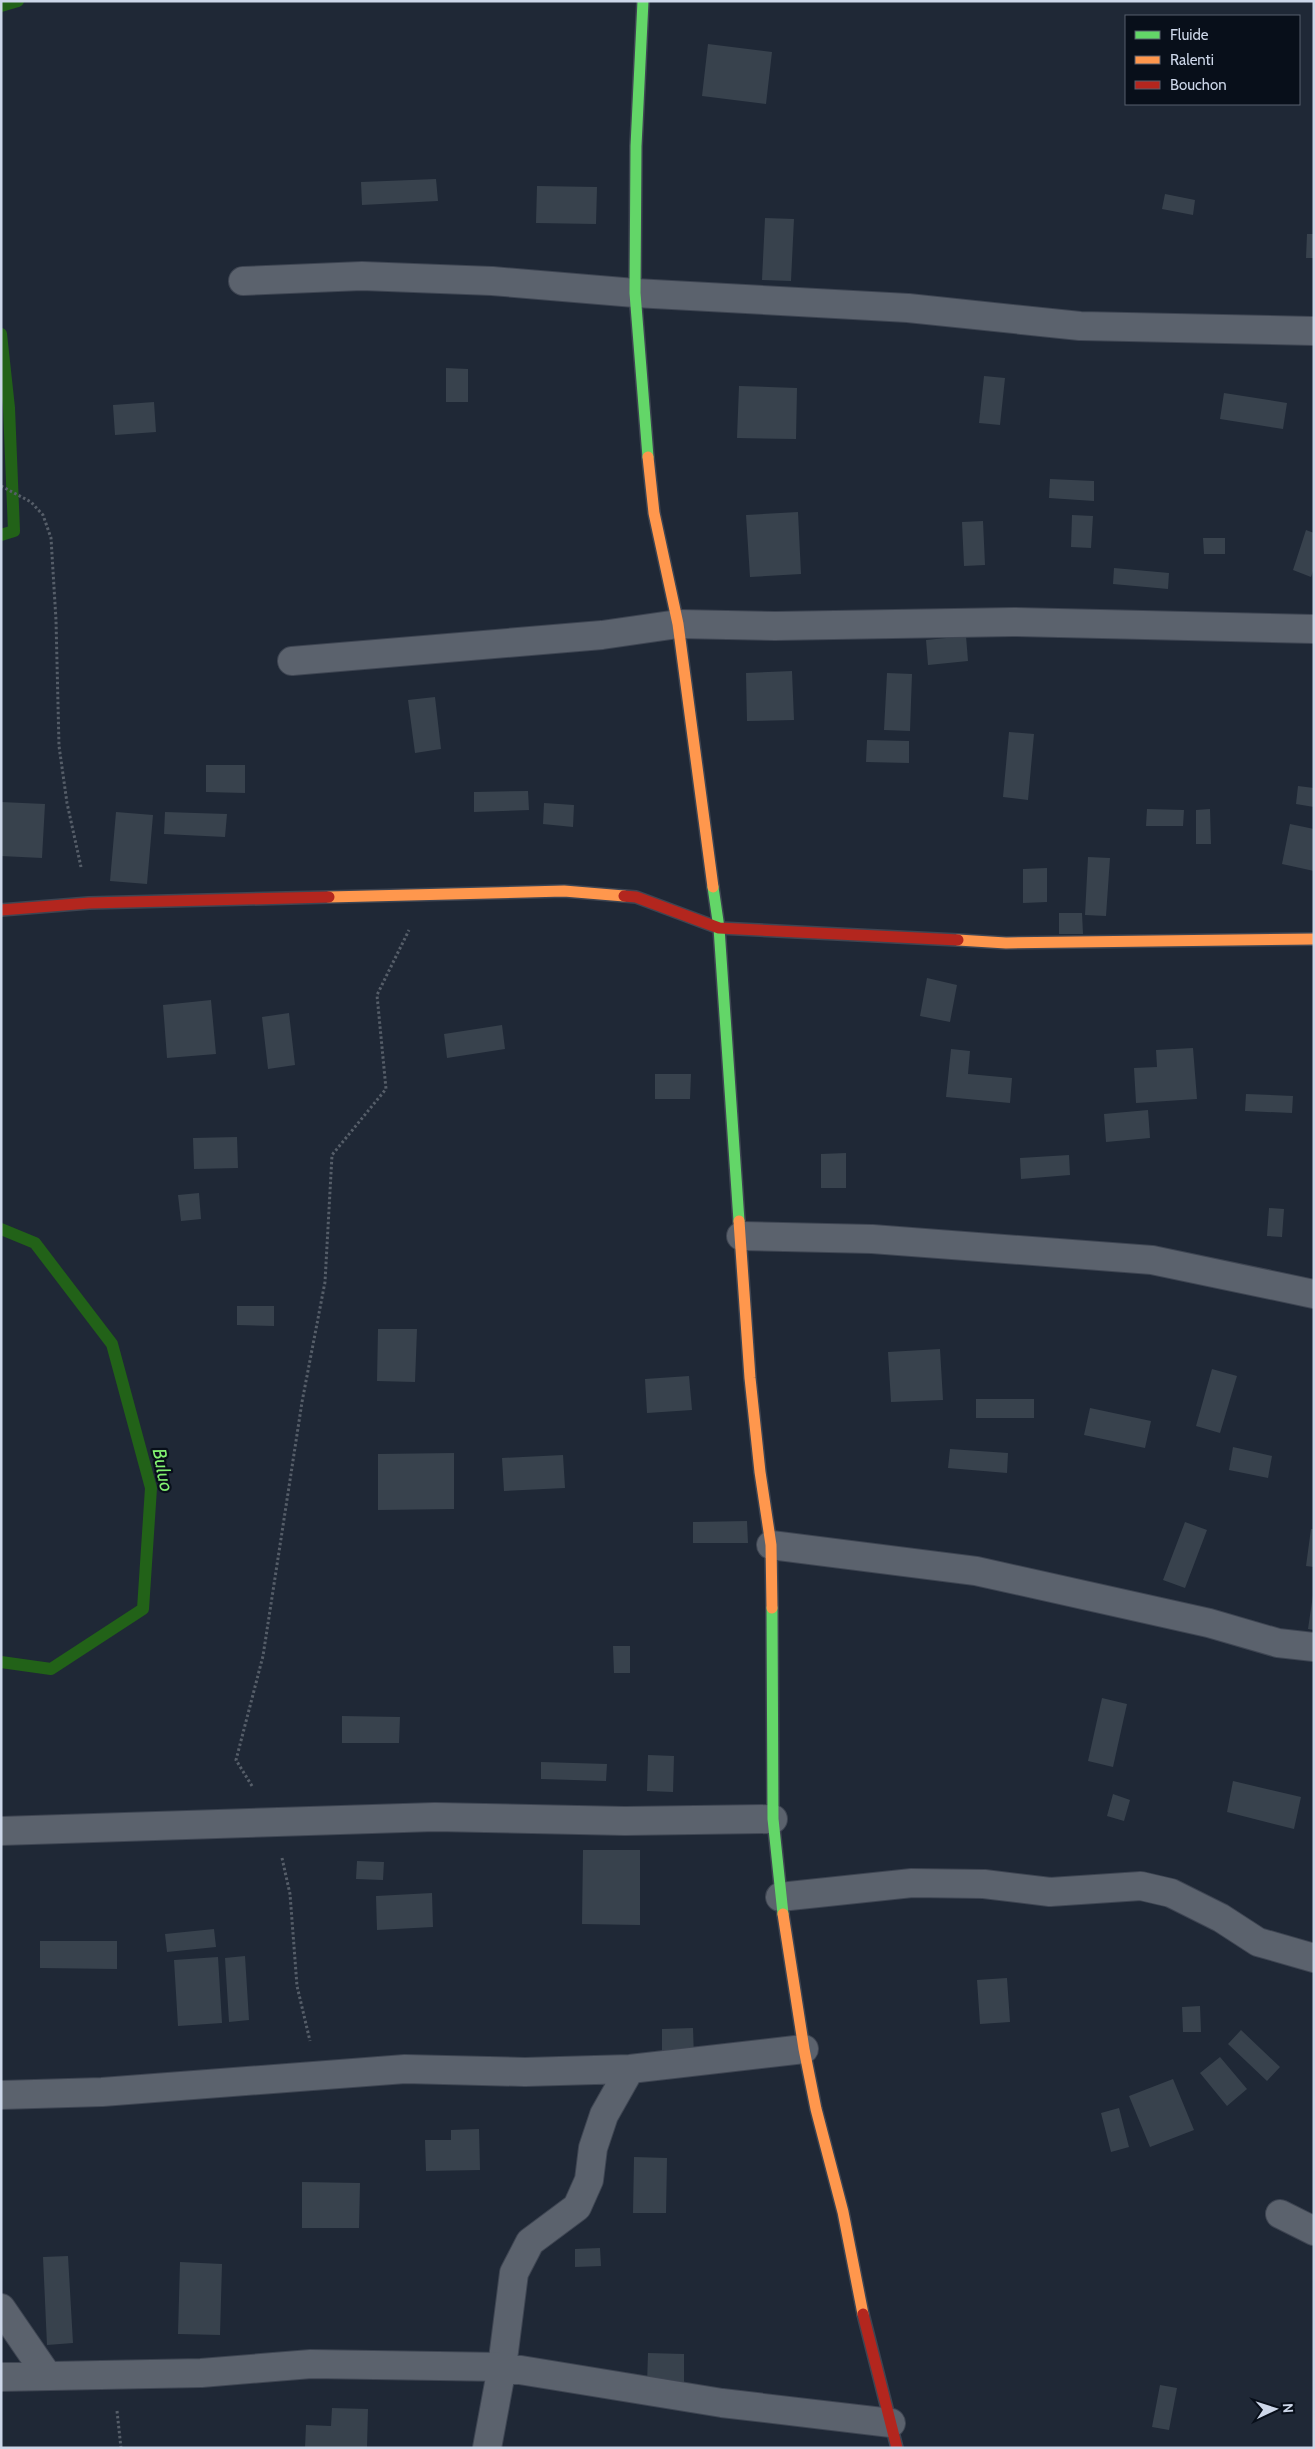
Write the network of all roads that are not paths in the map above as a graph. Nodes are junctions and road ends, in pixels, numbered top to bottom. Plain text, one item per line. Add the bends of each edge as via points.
1 (643, 1) edge
2 (243, 281) dead end
3 (635, 293) junction
4 (1314, 331) edge
5 (678, 624) junction
6 (1314, 629) edge
7 (292, 661) dead end
8 (1, 910) edge
9 (719, 928) junction
10 (1314, 939) edge
11 (741, 1236) junction
12 (1314, 1294) edge
13 (771, 1544) junction
14 (1314, 1647) edge
15 (773, 1819) junction
16 (1, 1831) edge
17 (780, 1897) junction
18 (1314, 1958) edge
19 (804, 2048) junction
20 (630, 2069) junction
21 (1, 2095) edge
22 (1280, 2214) dead end
23 (1314, 2231) edge
24 (1, 2308) edge
25 (502, 2367) junction
26 (47, 2375) junction
27 (1, 2377) edge
28 (894, 2435) edge
29 (487, 2448) edge

1 - 3 street via 636,146
2 - 3 street via 362,276 492,281
3 - 4 street via 908,308 1080,326
3 - 5 street via 654,513
5 - 6 street via 775,626 1013,622
5 - 7 street via 602,635
5 - 9 street
8 - 9 street via 90,904 564,891 636,897
9 - 10 street via 1006,943
9 - 11 street
11 - 12 street via 872,1239 1152,1260
11 - 13 street via 750,1378
13 - 14 street via 976,1571 1209,1622 1278,1643
13 - 15 street
15 - 16 street via 625,1821 435,1817
15 - 17 street
17 - 18 street via 912,1882 984,1884 1050,1892 1141,1886 1171,1893 1221,1918 1258,1942
17 - 19 street
19 - 20 street
19 - 28 street via 843,2212 863,2314
20 - 21 street via 525,2072 405,2069 102,2092
20 - 25 street via 604,2115 593,2148 590,2180 578,2208 530,2242 514,2273
22 - 23 street
24 - 26 street
25 - 26 street via 311,2364 201,2373
25 - 28 street
25 - 29 street
26 - 27 street

